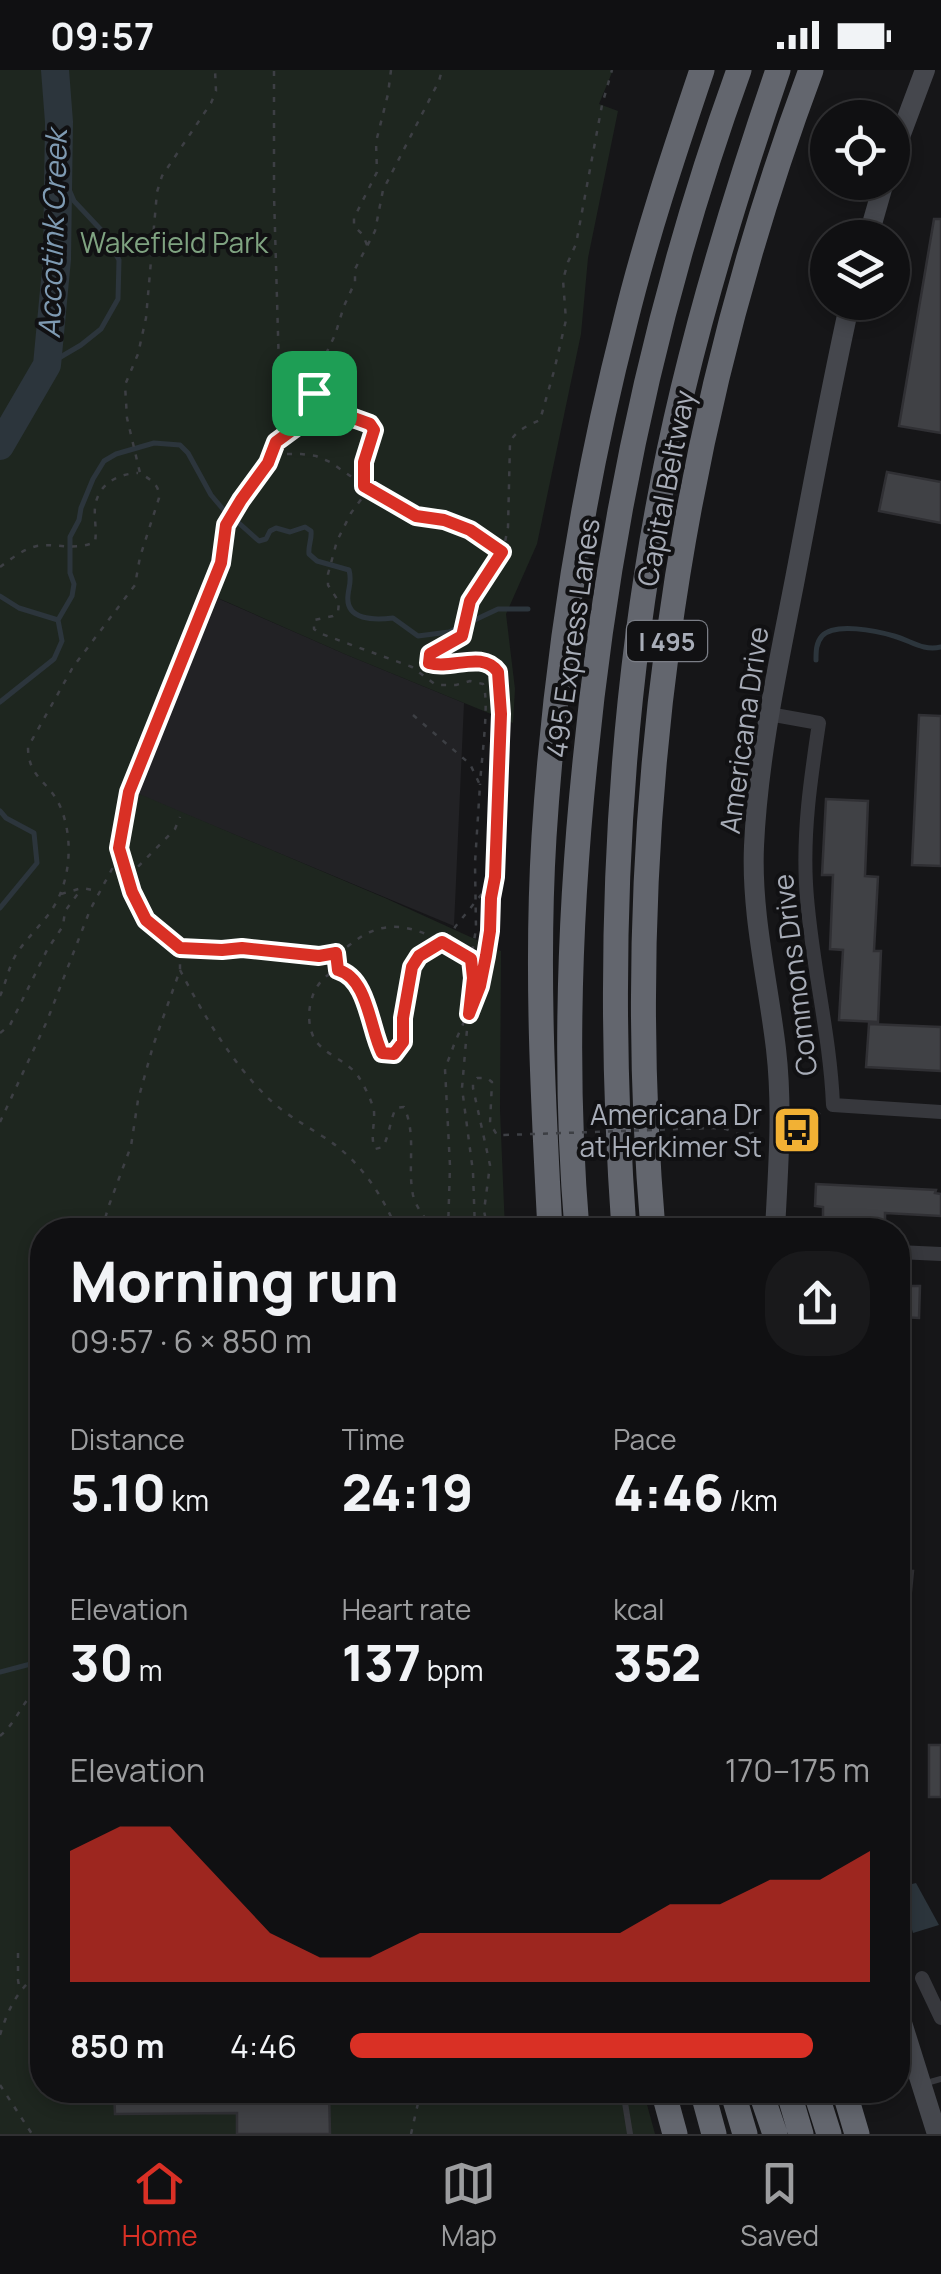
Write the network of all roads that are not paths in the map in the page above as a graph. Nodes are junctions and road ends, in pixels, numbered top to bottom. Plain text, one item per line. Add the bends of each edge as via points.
1 (702, 70) edge
2 (740, 70) edge
3 (778, 70) edge
4 (811, 70) edge
5 (924, 70) edge
6 (910, 108) edge
7 (846, 320) edge
8 (769, 714) junction
9 (941, 1112) edge
10 (549, 1218) edge
11 (576, 1218) edge
12 (623, 1218) edge
13 (652, 1218) edge
14 (776, 1218) edge
15 (910, 1253) edge
16 (941, 1254) edge
17 (922, 1978) dead end
18 (941, 2018) edge
19 (910, 2036) edge
20 (931, 2082) edge
21 (625, 2103) edge
22 (667, 2103) edge
23 (706, 2103) edge
24 (736, 2103) edge
25 (764, 2103) edge
26 (792, 2103) edge
27 (820, 2103) edge
28 (848, 2103) edge
29 (630, 2134) edge
30 (675, 2134) edge
31 (714, 2134) edge
32 (745, 2134) edge
33 (775, 2134) edge
34 (801, 2134) edge
35 (828, 2134) edge
36 (857, 2134) edge
37 (937, 2134) edge

1 - 10 highway via 620,344 591,471 562,656 541,909
2 - 11 highway, 495 Express Lanes / I 495 via 660,328 603,607 574,891 569,1077
3 - 12 highway, I 495 via 683,389 636,652 616,891
4 - 13 highway, Capital Beltway / I 495 via 718,370 664,659 645,910
5 - 6 street
7 - 8 street, Americana Drive
8 - 9 street, Commons Drive via 819,723 808,793 806,882 833,1106
8 - 14 street, Americana Drive via 754,850 781,1106
15 - 16 street
17 - 18 street
19 - 20 street
20 - 37 street
21 - 29 lane
22 - 30 highway
23 - 31 highway
24 - 32 highway
25 - 33 highway
26 - 34 highway
27 - 35 highway
28 - 36 highway

